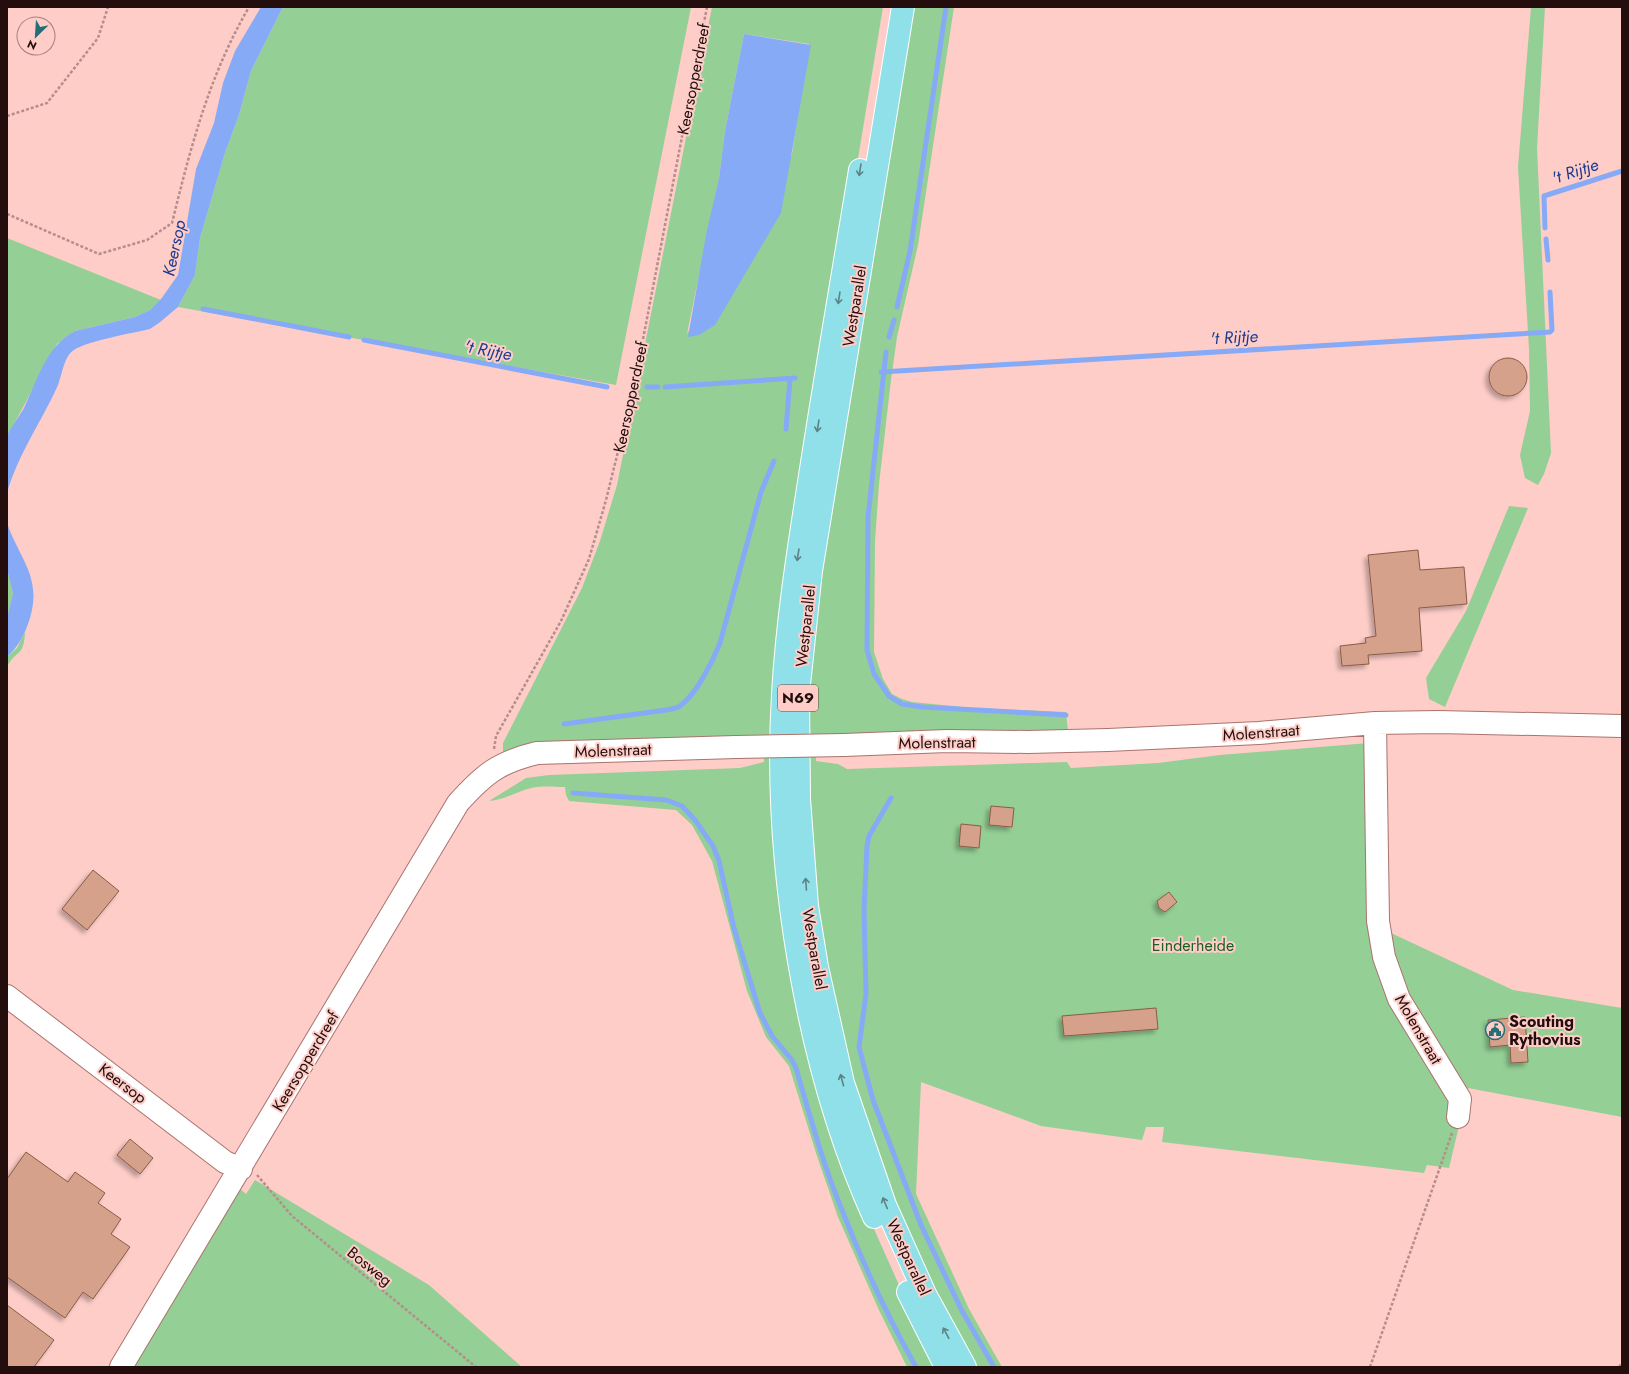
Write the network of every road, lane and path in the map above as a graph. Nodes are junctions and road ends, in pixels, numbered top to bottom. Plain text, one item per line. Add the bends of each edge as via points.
1 (108, 7) edge
2 (249, 7) edge
3 (707, 7) edge
4 (888, 7) edge
5 (903, 7) edge
6 (7, 116) edge
7 (7, 214) edge
8 (1375, 723) junction
9 (1622, 726) edge
10 (500, 765) junction
11 (7, 996) edge
12 (1458, 1117) joint
13 (249, 1171) junction
14 (1622, 1363) edge
15 (121, 1367) edge
16 (476, 1367) edge
17 (946, 1367) edge
18 (965, 1367) edge
19 (1370, 1367) edge
20 (1619, 1367) edge

1 - 6 path via 98,38 47,103
2 - 7 path via 213,80 188,158 172,223 147,240 100,254
3 - 10 path, Keersopperdreef via 633,391 606,500 589,559 561,621 496,736 494,750
4 -> 17 main road, Westparallel / N69 via 795,569 783,694 782,797 792,912 803,981 828,1087 871,1210
18 -> 5 main road, Westparallel / N69 via 926,1294 885,1205 843,1083 817,967 807,906 799,799 798,694 811,571
8 - 9 street, Molenstraat
8 - 10 street, Molenstraat, bridge via 1259,733 1108,740 948,741 537,753
8 - 12 street, Molenstraat via 1378,921 1384,957 1399,999 1460,1099
10 - 13 street, Keersopperdreef via 476,783 458,803
11 - 13 street, Keersop via 225,1162
12 - 19 path
13 - 15 street, Keersopperdreef
13 - 16 path, Bosweg via 292,1216
14 - 20 path

